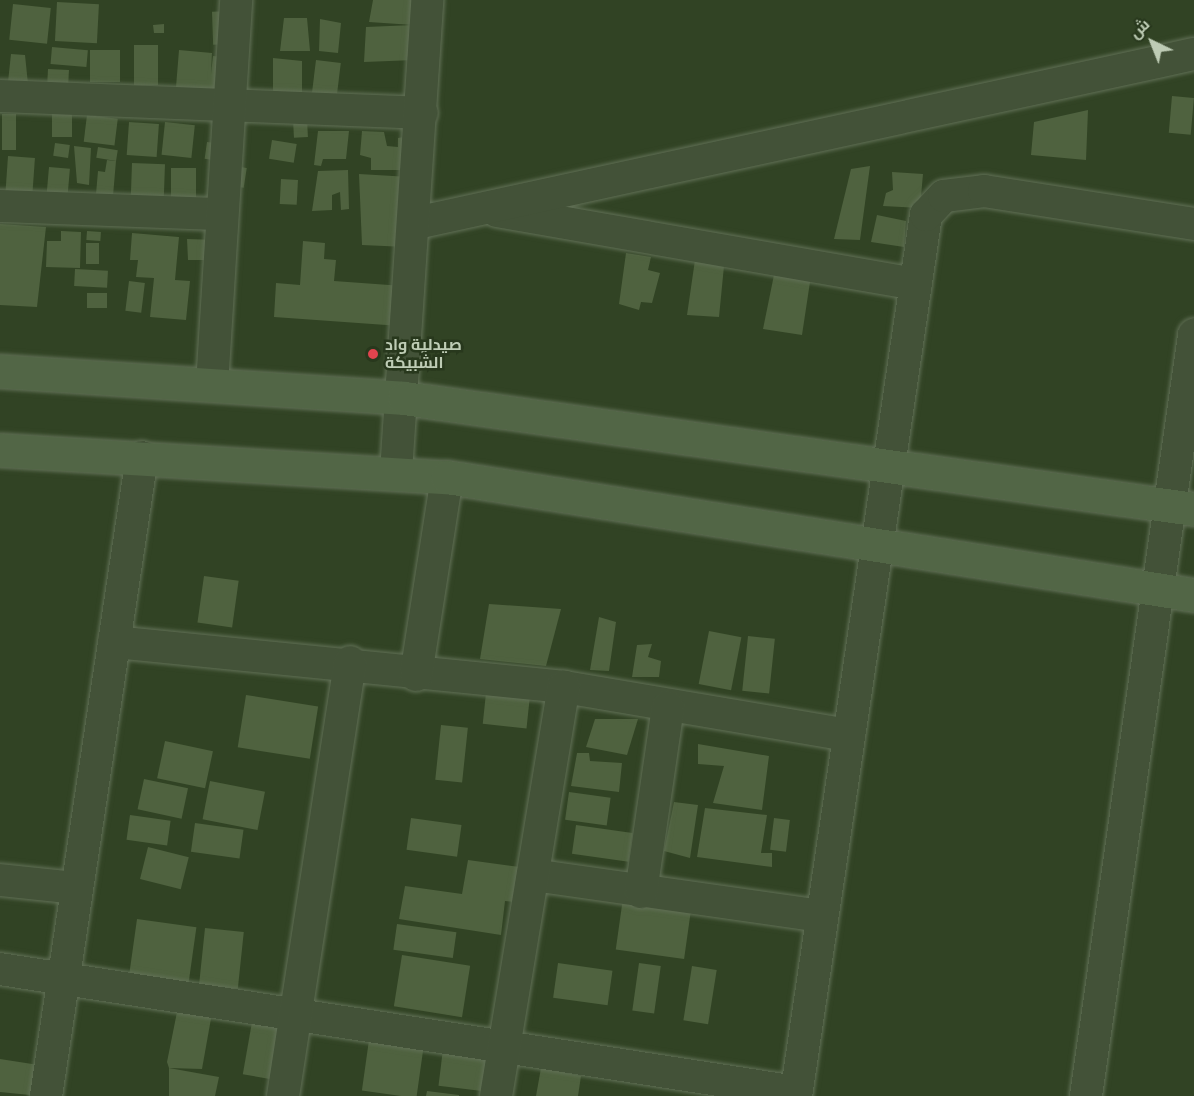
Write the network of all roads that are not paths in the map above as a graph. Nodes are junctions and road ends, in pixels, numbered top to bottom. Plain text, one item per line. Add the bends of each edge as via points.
1 (236, 0) edge
2 (427, 0) edge
3 (1194, 54) edge
4 (0, 96) edge
5 (231, 105) junction
6 (422, 113) junction
7 (0, 206) edge
8 (481, 209) junction
9 (221, 214) junction
10 (416, 223) junction
11 (1194, 224) edge
12 (916, 284) junction
13 (1194, 335) edge
14 (0, 371) edge
15 (212, 385) junction
16 (404, 398) junction
17 (0, 450) edge
18 (142, 458) junction
19 (889, 465) junction
20 (396, 472) junction
21 (447, 477) junction
22 (1181, 507) edge
23 (877, 545) junction
24 (1158, 589) junction
25 (1194, 595) edge
26 (114, 642) junction
27 (350, 662) junction
28 (416, 675) junction
29 (564, 687) junction
30 (668, 707) junction
31 (849, 735) junction
32 (533, 874) junction
33 (0, 879) edge
34 (76, 888) junction
35 (641, 892) junction
36 (822, 916) junction
37 (0, 969) edge
38 (63, 978) junction
39 (294, 1013) junction
40 (505, 1047) junction
41 (796, 1094) edge
42 (46, 1096) edge
43 (283, 1096) edge
44 (496, 1096) edge
45 (1086, 1096) edge

1 - 5 street
2 - 6 street
3 - 8 street
4 - 5 street
5 - 6 street
5 - 9 street
6 - 10 street
7 - 9 street
8 - 10 street
8 - 12 street
9 - 15 street
10 - 16 street
11 - 12 street via 958,191 935,203 926,215
12 - 19 street
13 - 22 street
14 - 15 street
15 - 16 street
16 - 19 street
16 - 20 street
17 - 18 street
18 - 20 street
18 - 26 street
19 - 22 street
19 - 23 street
20 - 21 street
21 - 23 street
21 - 28 street
22 - 24 street
23 - 24 street
23 - 31 street
24 - 25 street
24 - 45 street
26 - 27 street
26 - 34 street
27 - 28 street
27 - 39 street
28 - 29 street
29 - 30 street
29 - 32 street
30 - 31 street
30 - 35 street
31 - 36 street
32 - 35 street
32 - 40 street
33 - 34 street
34 - 38 street
35 - 36 street
36 - 41 street
37 - 38 street
38 - 39 street
38 - 42 street
39 - 40 street
39 - 43 street
40 - 41 street
40 - 44 street

